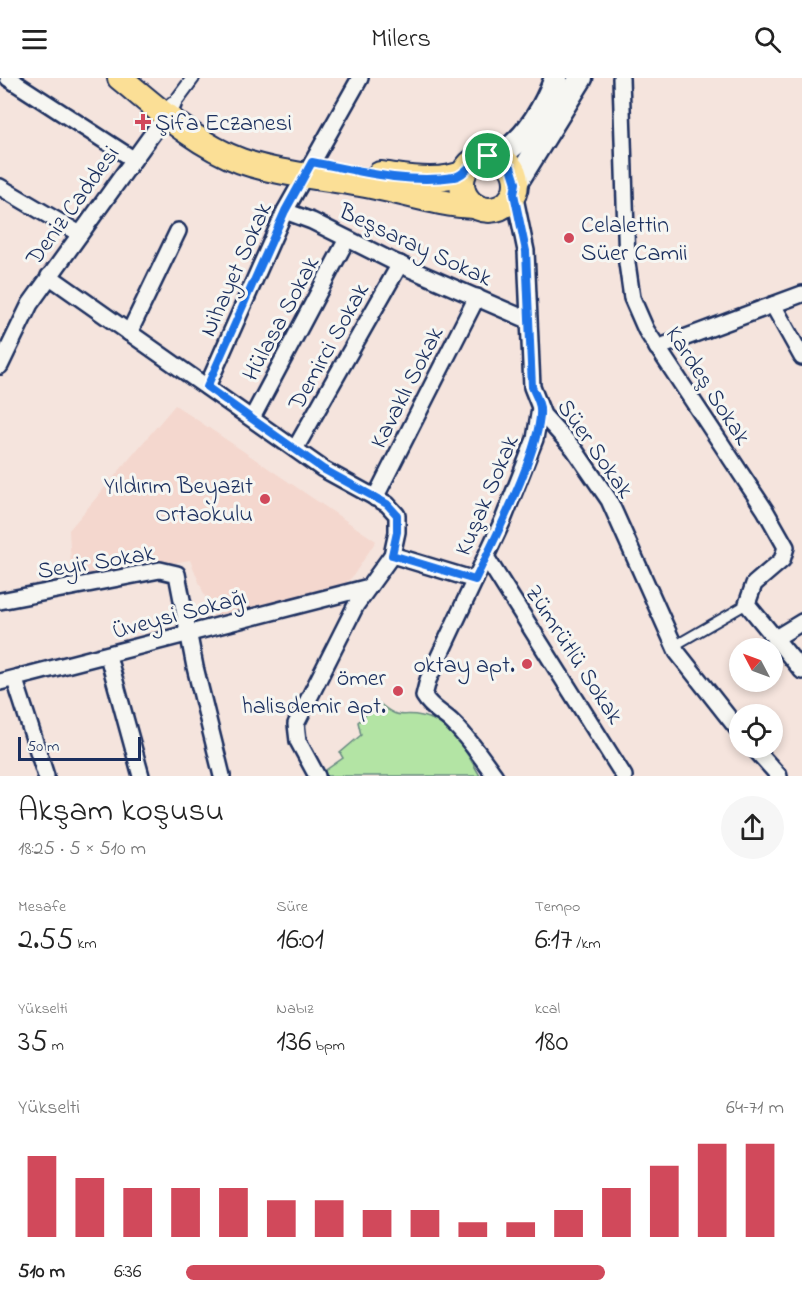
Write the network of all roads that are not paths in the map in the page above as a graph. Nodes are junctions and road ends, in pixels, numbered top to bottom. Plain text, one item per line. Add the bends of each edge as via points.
1 (8, 78) edge
2 (120, 78) edge
3 (139, 78) edge
4 (193, 78) edge
5 (360, 78) edge
6 (556, 78) edge
7 (581, 78) edge
8 (621, 78) edge
9 (169, 110) junction
10 (496, 157) junction
11 (133, 159) junction
12 (309, 169) junction
13 (464, 173) junction
14 (0, 187) edge
15 (515, 188) junction
16 (475, 206) junction
17 (285, 211) junction
18 (178, 231) dead end
19 (80, 234) junction
20 (347, 239) junction
21 (400, 264) junction
22 (49, 276) junction
23 (802, 294) edge
24 (477, 297) junction
25 (773, 305) junction
26 (528, 320) junction
27 (129, 333) junction
28 (657, 348) junction
29 (802, 357) edge
30 (0, 366) edge
31 (207, 387) junction
32 (540, 408) junction
33 (252, 418) junction
34 (295, 449) junction
35 (375, 498) junction
36 (392, 555) junction
37 (486, 557) junction
38 (475, 580) junction
39 (369, 586) junction
40 (0, 601) edge
41 (747, 604) junction
42 (802, 622) edge
43 (189, 631) junction
44 (773, 638) edge
45 (776, 638) edge
46 (674, 646) junction
47 (783, 649) edge
48 (108, 656) junction
49 (802, 671) edge
50 (8, 681) edge
51 (729, 718) edge
52 (762, 758) edge
53 (46, 776) edge
54 (141, 776) edge
55 (222, 776) edge
56 (317, 776) edge
57 (495, 776) edge
58 (624, 776) edge
59 (778, 776) edge

1 - 11 street
2 - 9 main road
3 - 9 main road
4 - 9 street, Deniz Caddesi
5 - 12 street, Nihayet Sokak
6 - 10 main road via 546,105 533,124
7 - 15 main road
8 - 28 street, Kardeş Sokak via 627,263 632,298
9 - 11 street, Deniz Caddesi
9 - 12 main road via 229,142
10 - 13 main road via 480,158
10 - 15 main road via 511,167
11 - 19 street, Deniz Caddesi
12 - 13 main road via 412,178 456,177
12 - 16 main road via 451,205
12 - 17 street, Nihayet Sokak
13 - 16 main road via 464,194
14 - 19 street
15 - 16 main road via 502,207 493,210
15 - 26 street, Süer Sokak via 526,251
17 - 20 street, Beşsaray Sokak
17 - 31 street, Nihayet Sokak
18 - 27 street
19 - 22 street, Deniz Caddesi
20 - 21 street, Beşsaray Sokak
20 - 33 street, Hülasa Sokak
21 - 24 street, Beşsaray Sokak
21 - 34 street, Demirci Sokak
22 - 27 street
22 - 30 street, Deniz Caddesi via 30,304
23 - 25 street
24 - 26 street, Beşsaray Sokak
24 - 35 street, Kavaklı Sokak
25 - 28 street
25 - 29 street
26 - 32 street, Süer Sokak via 532,387
27 - 31 street
28 - 41 street, Kardeş Sokak via 786,547 782,560 754,584
31 - 33 street
32 - 37 street, Kuşak Sokak via 535,439
32 - 46 street, Süer Sokak via 574,448 609,500
33 - 34 street
34 - 35 street
35 - 36 street via 397,515
36 - 38 street
36 - 39 street
37 - 38 street, Kuşak Sokak
37 - 58 street, Zümrütlü Sokak
38 - 57 street, Kuşak Sokak via 424,696 466,737
39 - 43 street, Üveysi Sokağı
39 - 56 street via 338,638 296,724 298,741
40 - 43 street, Seyir Sokak via 160,570 177,574
41 - 44 street
41 - 46 lane
42 - 45 street
43 - 48 street, Üveysi Sokağı
43 - 55 street
46 - 51 street, Süer Sokak
47 - 49 street
48 - 50 street, Üveysi Sokağı
48 - 54 street
50 - 53 street
52 - 59 street

